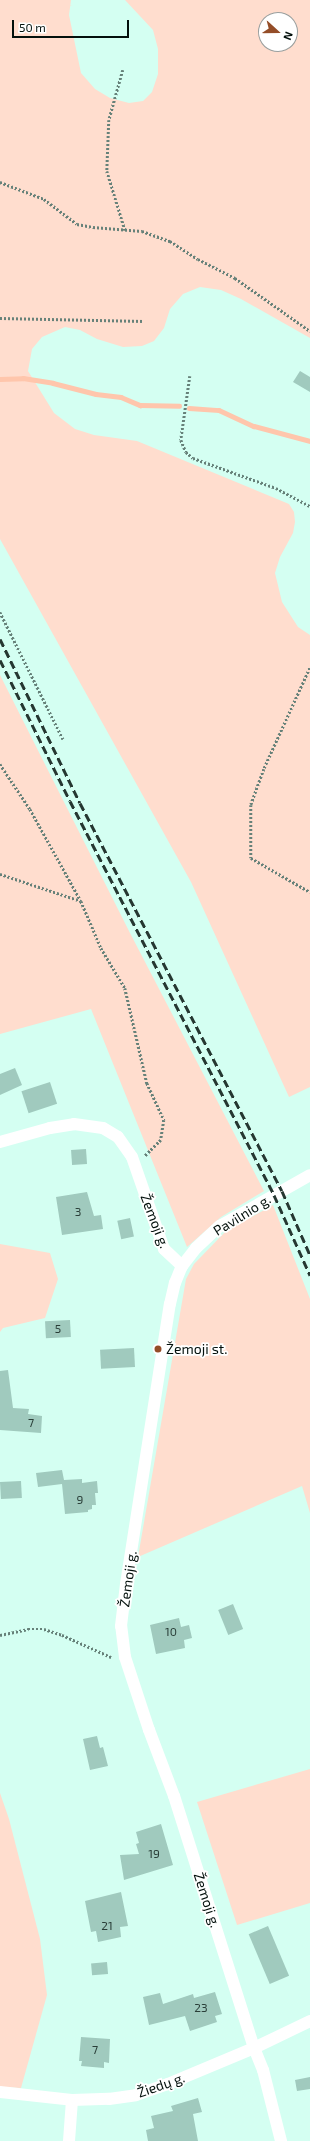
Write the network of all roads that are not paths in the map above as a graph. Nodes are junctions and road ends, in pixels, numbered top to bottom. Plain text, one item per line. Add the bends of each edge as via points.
1 (0, 1142) edge
2 (310, 1175) edge
3 (182, 1266) junction
4 (310, 2021) edge
5 (254, 2048) junction
6 (0, 2092) edge
7 (72, 2100) junction
8 (69, 2141) edge
9 (281, 2141) edge

1 - 3 street, Žemoji g. via 74,1124 103,1128 118,1137 132,1157 164,1249
2 - 3 street, Pavilnio g. via 220,1226 196,1248
3 - 5 street, Žemoji g. via 170,1304 121,1626 125,1657 174,1796
4 - 5 street, Žiedų g.
5 - 7 street, Žiedų g. via 136,2095
5 - 9 street, Žemoji g. via 263,2070
6 - 7 street, Žiedų g.
7 - 8 street

